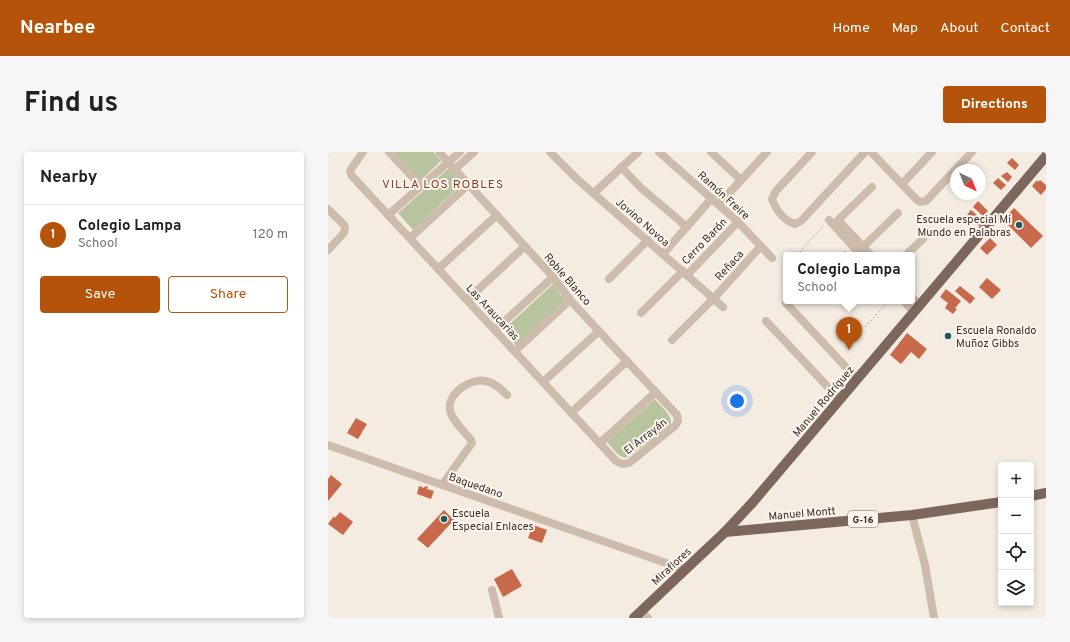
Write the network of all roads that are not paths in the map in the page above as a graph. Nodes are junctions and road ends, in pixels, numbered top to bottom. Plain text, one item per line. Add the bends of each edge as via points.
1 (363, 152) edge
2 (389, 152) edge
3 (439, 152) edge
4 (460, 152) edge
5 (474, 152) edge
6 (550, 152) edge
7 (638, 152) edge
8 (660, 152) edge
9 (711, 152) edge
10 (812, 152) edge
11 (865, 152) edge
12 (932, 152) edge
13 (972, 152) edge
14 (764, 153) edge
15 (875, 153) edge
16 (1046, 156) edge
17 (448, 162) junction
18 (621, 167) junction
19 (455, 169) junction
20 (741, 180) junction
21 (469, 184) junction
22 (902, 184) junction
23 (421, 186) junction
24 (872, 188) dead end
25 (594, 193) junction
26 (712, 198) junction
27 (719, 204) junction
28 (328, 209) edge
29 (898, 213) dead end
30 (388, 215) junction
31 (497, 216) junction
32 (829, 220) road end
33 (738, 222) junction
34 (686, 227) junction
35 (410, 238) junction
36 (923, 239) dead end
37 (648, 240) junction
38 (525, 246) junction
39 (761, 246) junction
40 (328, 250) edge
41 (862, 251) edge
42 (909, 252) edge
43 (663, 254) junction
44 (772, 258) dead end
45 (438, 269) junction
46 (685, 273) junction
47 (553, 277) junction
48 (609, 280) dead end
49 (714, 298) junction
50 (467, 300) junction
51 (570, 300) junction
52 (787, 304) edge
53 (910, 304) edge
54 (915, 304) edge
55 (723, 307) dead end
56 (917, 308) junction
57 (641, 313) dead end
58 (766, 321) dead end
59 (495, 330) junction
60 (599, 331) junction
61 (672, 340) dead end
62 (515, 352) junction
63 (627, 361) junction
64 (857, 379) junction
65 (543, 382) junction
66 (656, 392) junction
67 (507, 395) dead end
68 (840, 400) junction
69 (571, 413) junction
70 (678, 421) joint
71 (600, 443) junction
72 (328, 445) edge
73 (622, 464) joint
74 (442, 485) junction
75 (1046, 493) edge
76 (1034, 495) edge
77 (998, 502) edge
78 (912, 515) junction
79 (725, 532) junction
80 (686, 570) junction
81 (492, 590) dead end
82 (645, 614) edge
83 (499, 618) edge
84 (634, 618) edge
85 (934, 618) edge

1 - 30 street, Las Araucarias via 350,171
2 - 23 street
3 - 17 street, Roble Blanco
4 - 17 street
5 - 19 street
6 - 25 street, Jovino Novoa
7 - 18 street
8 - 26 street, Ramón Freire
9 - 20 street
10 - 11 street via 776,191 772,199 787,222 795,224 801,221
12 - 22 street
13 - 22 street via 926,201 917,200
14 - 20 street
15 - 22 street
16 - 56 main road, Manuel Rodríguez
17 - 19 street, Roble Blanco
17 - 23 street
18 - 25 street
18 - 34 street
19 - 21 street, Roble Blanco
20 - 27 street
21 - 31 street, Roble Blanco
21 - 35 street
23 - 30 street
24 - 41 street via 838,220
25 - 37 street, Jovino Novoa
26 - 27 street, Ramón Freire
26 - 34 street
27 - 33 street, Ramón Freire
28 - 40 street via 346,229
29 - 41 street
30 - 35 street, Las Araucarias
31 - 38 street, Roble Blanco
31 - 45 street
32 - 41 street
33 - 39 street, Ramón Freire
33 - 46 street, Cerro Barón
34 - 43 street
35 - 45 street, Las Araucarias
36 - 42 street
37 - 43 street, Jovino Novoa
37 - 48 street
38 - 47 street, Roble Blanco
38 - 50 street
39 - 44 street, Ramón Freire
39 - 49 street, Reñaca
43 - 46 street, Jovino Novoa
45 - 50 street, Las Araucarias
46 - 49 street, Jovino Novoa
46 - 57 street, Cerro Barón
47 - 51 street, Roble Blanco
47 - 59 street
49 - 55 street, Jovino Novoa
49 - 61 street, Reñaca
50 - 59 street, Las Araucarias
51 - 60 street, Roble Blanco
51 - 62 street
52 - 64 street
53 - 56 street
54 - 56 street
56 - 64 main road, Manuel Rodríguez
58 - 68 street
59 - 62 street, Las Araucarias
60 - 63 street, Roble Blanco
60 - 65 street
62 - 65 street, Las Araucarias
63 - 66 street, Roble Blanco
63 - 69 street
64 - 68 main road, Manuel Rodríguez
65 - 69 street, Las Araucarias
66 - 70 street, Roble Blanco via 675,413
66 - 71 street
67 - 74 street via 495,385 483,381 471,383 454,394 450,402 451,414 472,443
68 - 79 main road, Manuel Rodríguez
69 - 71 street, Las Araucarias
70 - 73 street, El Arrayán via 668,432 629,462
71 - 73 street, Las Araucarias
72 - 74 street, Baquedano
74 - 80 street, Baquedano
75 - 76 main road
77 - 78 main road, Manuel Montt / G-16
78 - 79 main road, Manuel Montt / G-16
78 - 85 street via 925,565
79 - 80 main road, Miraflores
80 - 82 main road, Miraflores
81 - 83 street
82 - 84 main road, Miraflores

